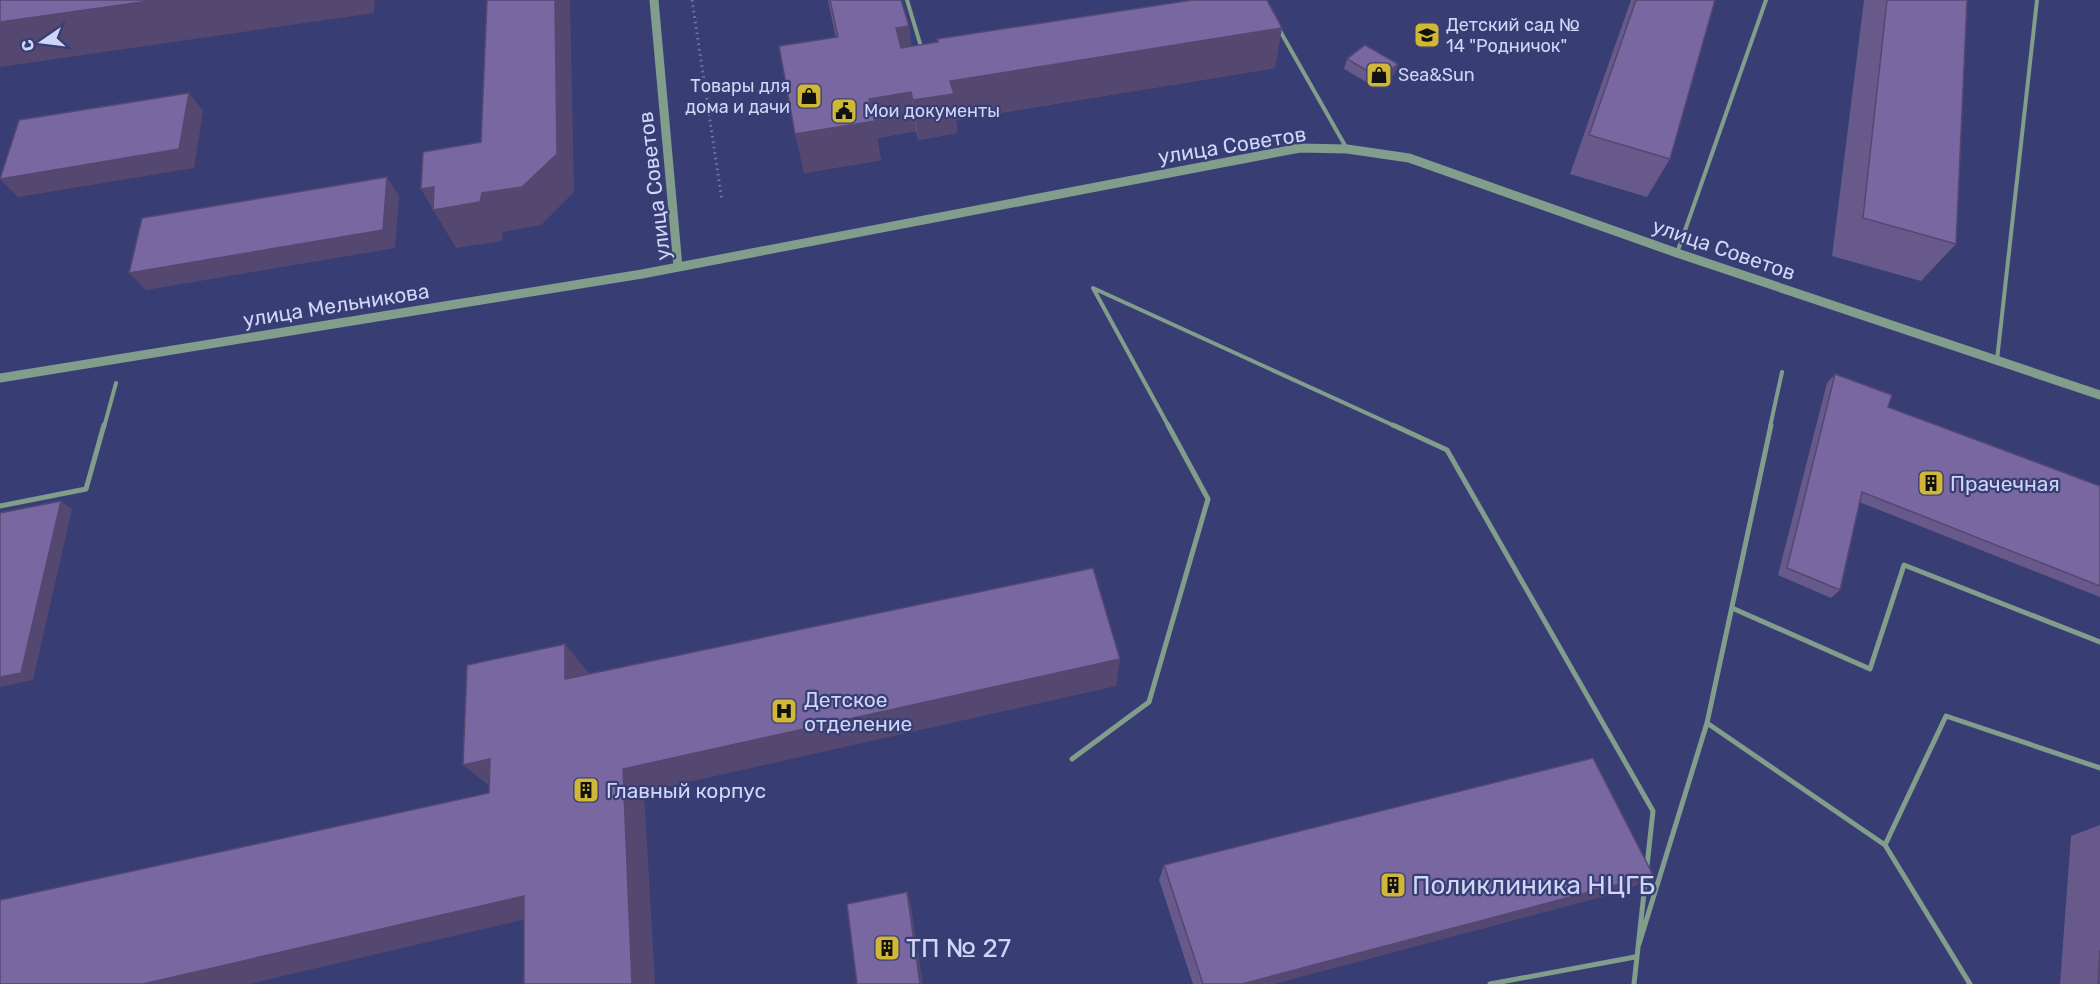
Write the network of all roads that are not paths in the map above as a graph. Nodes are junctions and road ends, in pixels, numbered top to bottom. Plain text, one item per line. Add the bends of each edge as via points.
1 (654, 0) edge
2 (907, 0) edge
3 (1766, 0) edge
4 (2037, 0) edge
5 (1276, 24) edge
6 (924, 55) edge
7 (1347, 149) junction
8 (1677, 253) junction
9 (678, 267) junction
10 (1997, 360) junction
11 (1782, 372) dead end
12 (0, 378) edge
13 (116, 383) dead end
14 (2100, 395) edge
15 (0, 506) edge
16 (1732, 608) junction
17 (2100, 642) edge
18 (1707, 723) junction
19 (1072, 759) dead end
20 (2100, 768) edge
21 (1885, 845) junction
22 (1635, 958) junction
23 (1490, 984) edge
24 (1634, 984) edge
25 (1970, 984) edge

1 - 9 street, улица Советов
2 - 6 lane
3 - 8 lane
4 - 10 lane
5 - 7 lane
7 - 8 street, улица Советов via 1408,158
7 - 9 street, улица Советов via 1300,148
8 - 10 street, улица Советов
9 - 12 street, улица Мельникова
10 - 14 street, улица Советов
11 - 16 lane
13 - 15 lane via 86,489
16 - 17 lane via 1870,669 1905,565
16 - 18 lane
18 - 21 lane
18 - 22 lane
19 - 22 lane via 1149,702 1208,499 1093,288 1447,450 1653,811
20 - 21 lane via 1946,716
21 - 25 lane
22 - 23 lane
22 - 24 lane

